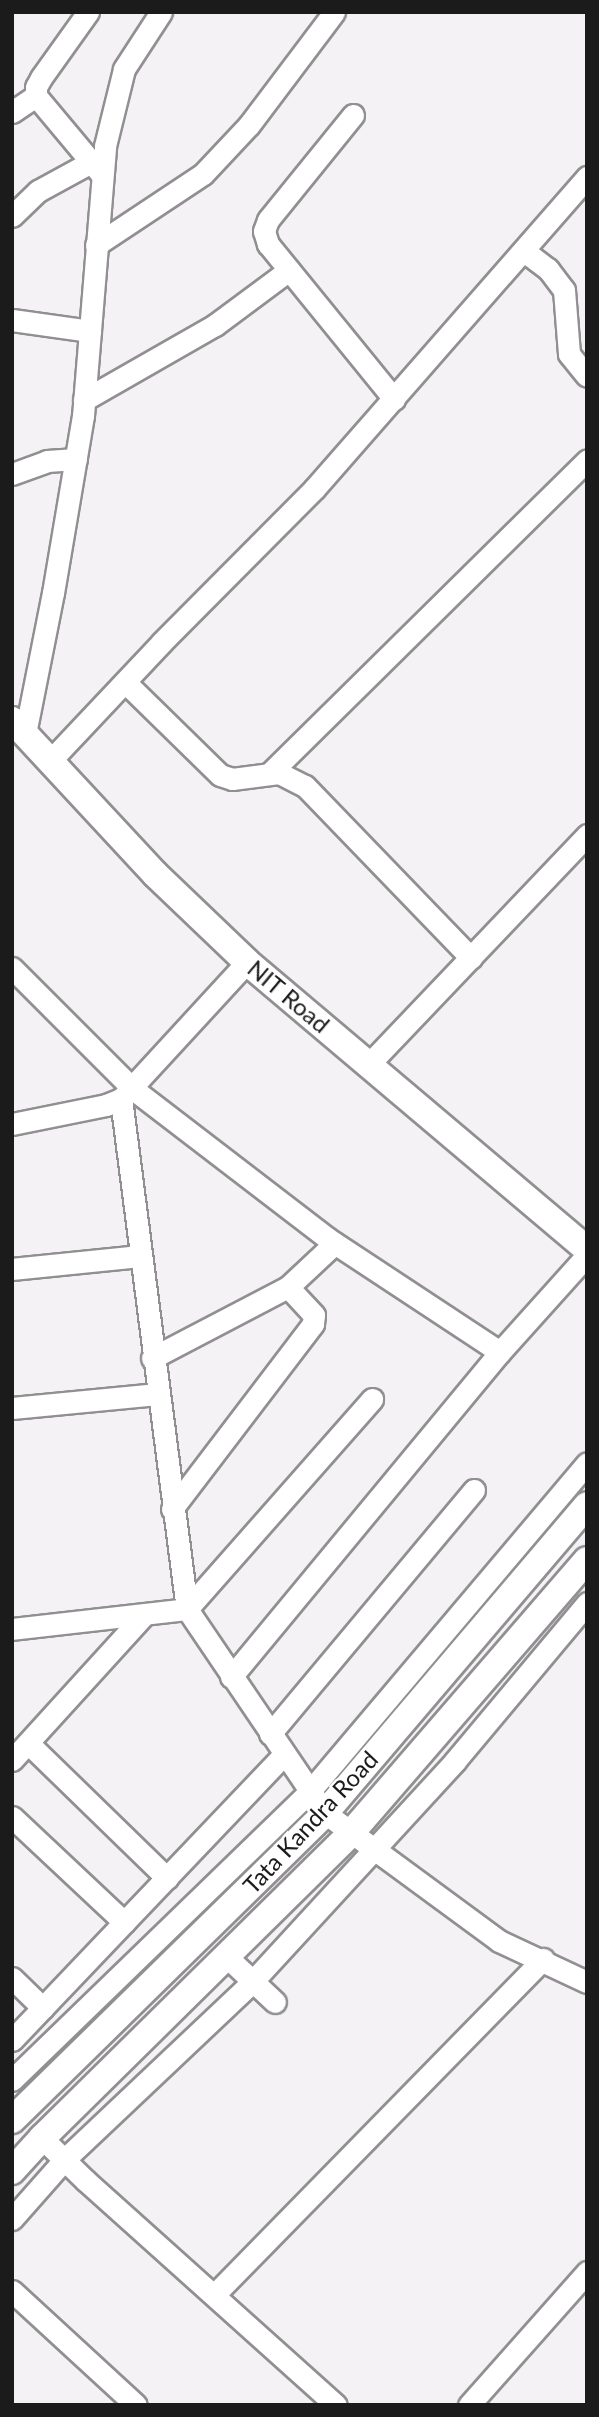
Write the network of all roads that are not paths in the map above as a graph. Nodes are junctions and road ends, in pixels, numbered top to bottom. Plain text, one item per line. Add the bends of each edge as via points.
1 (88, 12) edge
2 (161, 12) edge
3 (334, 12) edge
4 (36, 96) junction
5 (12, 112) edge
6 (353, 114) dead end
7 (97, 169) junction
8 (587, 177) edge
9 (12, 216) edge
10 (96, 245) junction
11 (524, 251) junction
12 (289, 271) junction
13 (12, 320) edge
14 (90, 331) junction
15 (587, 376) edge
16 (394, 399) junction
17 (84, 400) junction
18 (76, 459) junction
19 (587, 460) edge
20 (12, 474) edge
21 (125, 682) junction
22 (19, 727) edge
23 (51, 761) junction
24 (269, 774) junction
25 (587, 835) edge
26 (471, 958) junction
27 (247, 962) junction
28 (12, 968) edge
29 (370, 1062) junction
30 (127, 1094) junction
31 (12, 1124) edge
32 (335, 1243) junction
33 (585, 1245) edge
34 (139, 1256) junction
35 (12, 1269) edge
36 (288, 1287) junction
37 (500, 1352) junction
38 (152, 1358) junction
39 (157, 1394) junction
40 (372, 1399) dead end
41 (12, 1408) edge
42 (587, 1463) edge
43 (474, 1490) dead end
44 (587, 1505) edge
45 (172, 1509) junction
46 (587, 1560) edge
47 (587, 1603) edge
48 (546, 1607) junction
49 (187, 1609) junction
50 (144, 1616) junction
51 (571, 1622) junction
52 (12, 1629) edge
53 (587, 1637) edge
54 (231, 1677) junction
55 (270, 1734) junction
56 (433, 1740) junction
57 (28, 1743) junction
58 (284, 1754) junction
59 (12, 1760) edge
60 (455, 1761) junction
61 (317, 1802) junction
62 (12, 1817) edge
63 (352, 1832) junction
64 (373, 1850) junction
65 (167, 1878) junction
66 (124, 1922) junction
67 (226, 1956) junction
68 (543, 1959) junction
69 (12, 1978) edge
70 (254, 1980) junction
71 (587, 1982) edge
72 (275, 2002) dead end
73 (43, 2008) junction
74 (12, 2040) edge
75 (12, 2080) edge
76 (12, 2120) edge
77 (42, 2138) junction
78 (64, 2160) junction
79 (12, 2171) edge
80 (12, 2219) edge
81 (587, 2272) edge
82 (12, 2291) edge
83 (215, 2294) junction
84 (136, 2405) edge
85 (336, 2405) edge
86 (469, 2405) edge

1 - 4 street via 41,78
2 - 7 street via 124,69
3 - 10 street via 249,125 203,174
4 - 5 street
4 - 7 street
6 - 12 street via 268,220 264,231 268,244
7 - 9 street via 38,191
7 - 10 street
8 - 11 street
10 - 14 street
11 - 15 street via 548,269 564,290 569,354
11 - 16 street
12 - 16 street
12 - 17 street via 215,325
13 - 14 street
14 - 17 street
16 - 21 street via 314,489
17 - 18 street
18 - 20 street via 30,465
18 - 22 street
19 - 24 street
21 - 23 street
21 - 24 street via 220,775 232,779
22 - 23 main road, NIT Road
23 - 27 main road, NIT Road via 155,874
24 - 26 street via 292,776 305,786
25 - 26 street
26 - 29 street
27 - 29 main road, NIT Road
27 - 30 street
28 - 30 street
29 - 33 main road, NIT Road
30 - 31 street via 106,1105
30 - 32 street
30 - 34 street
32 - 36 street
32 - 37 street
33 - 37 street
34 - 35 street
34 - 38 street
36 - 38 street
36 - 45 street via 315,1320
37 - 54 street
38 - 39 street
39 - 41 street
39 - 45 street
40 - 49 street
42 - 61 street
43 - 55 street
44 - 61 main road, Tata Kandra Road
45 - 49 street
46 - 48 main road, Tata Kandra Road
47 - 51 street
48 - 51 street
48 - 56 main road, Tata Kandra Road
49 - 50 street
49 - 54 street
50 - 52 street
50 - 57 street
51 - 53 street
51 - 60 street
54 - 55 street
55 - 58 street
56 - 60 street
56 - 63 main road, Tata Kandra Road
57 - 59 street
57 - 65 street
58 - 61 street
58 - 65 street
60 - 64 street
61 - 63 street
61 - 75 street
61 - 76 main road, Tata Kandra Road
62 - 66 street
63 - 64 street
63 - 67 main road, Tata Kandra Road
64 - 68 street via 499,1941
64 - 70 street
65 - 66 street
66 - 73 street
67 - 70 street
67 - 77 main road, Tata Kandra Road
68 - 71 street
68 - 83 street
69 - 73 street
70 - 72 street
70 - 78 street
73 - 74 street
77 - 78 street
77 - 79 main road, Tata Kandra Road
78 - 80 street
78 - 83 street
81 - 86 street
82 - 84 street
83 - 85 street

